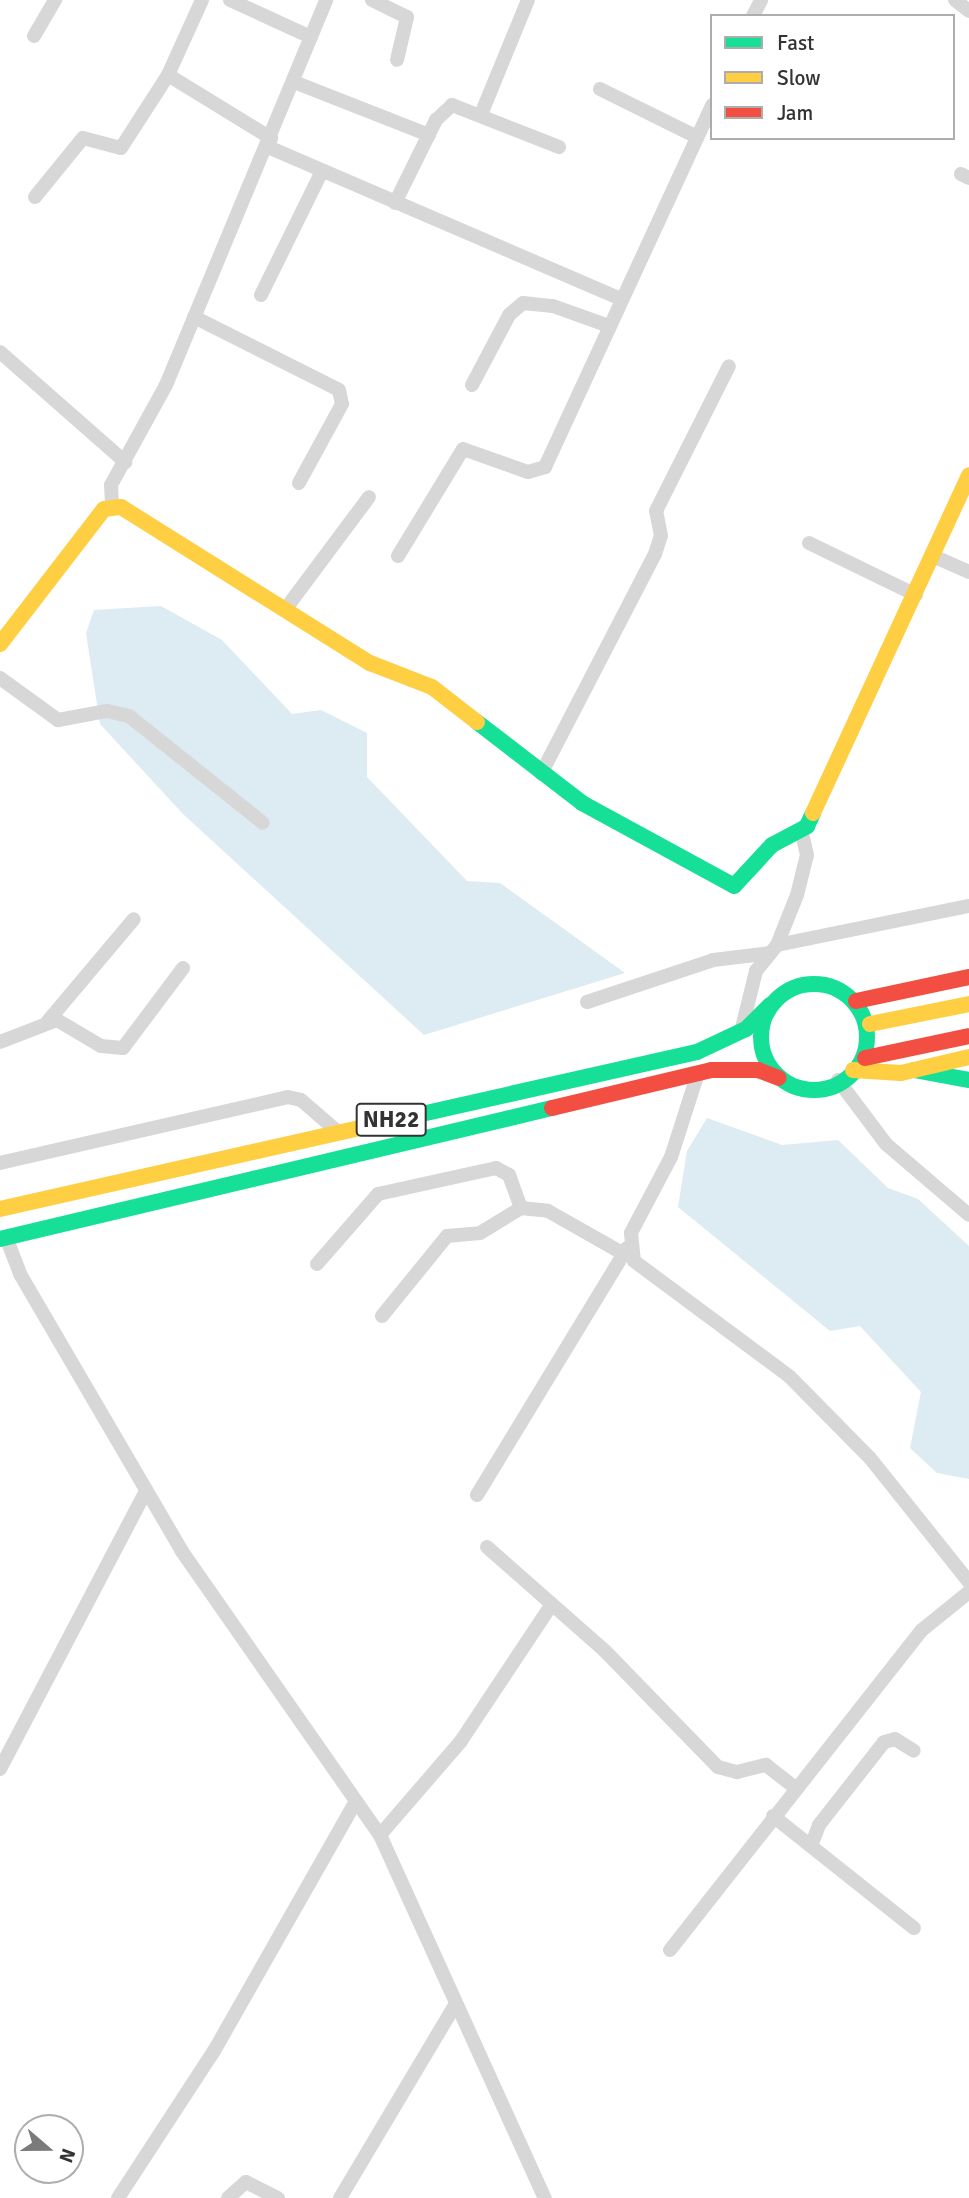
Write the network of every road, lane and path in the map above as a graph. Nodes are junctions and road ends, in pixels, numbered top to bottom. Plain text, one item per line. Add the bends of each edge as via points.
1 (55, 0) edge
2 (202, 0) edge
3 (230, 0) edge
4 (326, 0) edge
5 (372, 0) edge
6 (528, 0) edge
7 (955, 0) edge
8 (969, 12) edge
9 (34, 36) dead end
10 (311, 37) junction
11 (397, 60) dead end
12 (168, 75) junction
13 (293, 82) junction
14 (600, 89) dead end
15 (710, 109) edge
16 (482, 112) junction
17 (429, 135) junction
18 (697, 137) junction
19 (270, 142) junction
20 (559, 147) dead end
21 (321, 173) junction
22 (36, 197) dead end
23 (395, 203) junction
24 (261, 295) dead end
25 (621, 299) junction
26 (194, 317) junction
27 (609, 326) junction
28 (0, 352) edge
29 (729, 366) dead end
30 (472, 385) dead end
31 (125, 462) junction
32 (969, 475) edge
33 (299, 483) dead end
34 (369, 497) dead end
35 (112, 504) junction
36 (809, 543) dead end
37 (398, 556) dead end
38 (933, 556) junction
39 (969, 572) edge
40 (916, 594) junction
41 (287, 607) junction
42 (0, 644) edge
43 (0, 678) edge
44 (541, 774) junction
45 (263, 823) dead end
46 (802, 834) junction
47 (969, 906) edge
48 (134, 919) dead end
49 (774, 949) junction
50 (969, 965) edge
51 (183, 968) dead end
52 (969, 977) edge
53 (885, 995) junction
54 (856, 1001) junction
55 (587, 1002) dead end
56 (969, 1004) edge
57 (770, 1005) junction
58 (48, 1021) junction
59 (870, 1024) junction
60 (741, 1032) junction
61 (964, 1037) edge
62 (0, 1042) edge
63 (865, 1058) junction
64 (969, 1058) edge
65 (853, 1070) junction
66 (915, 1070) junction
67 (698, 1073) junction
68 (779, 1078) junction
69 (838, 1080) junction
70 (969, 1080) edge
71 (338, 1132) junction
72 (0, 1163) edge
73 (521, 1208) junction
74 (0, 1209) edge
75 (969, 1215) edge
76 (3, 1238) edge
77 (626, 1250) junction
78 (317, 1264) dead end
79 (382, 1316) dead end
80 (146, 1491) junction
81 (477, 1495) dead end
82 (487, 1547) dead end
83 (969, 1582) edge
84 (969, 1592) edge
85 (552, 1604) junction
86 (914, 1751) dead end
87 (0, 1769) edge
88 (795, 1788) junction
89 (355, 1803) junction
90 (773, 1816) junction
91 (380, 1835) junction
92 (811, 1846) junction
93 (914, 1928) dead end
94 (670, 1950) dead end
95 (454, 2007) junction
96 (118, 2198) edge
97 (228, 2198) edge
98 (278, 2198) edge
99 (340, 2198) edge
100 (545, 2198) edge

1 - 9 street
2 - 12 street
3 - 10 street
4 - 10 street
5 - 11 street via 407,17
6 - 16 street
7 - 8 street
10 - 13 street
12 - 19 street
12 - 22 street via 121,148 83,138
13 - 17 street
13 - 19 street
14 - 18 street
15 - 18 street
16 - 17 street via 452,105
16 - 20 street
17 - 23 street
18 - 25 street
19 - 21 street
19 - 26 street
21 - 23 street
21 - 24 street
23 - 25 street via 417,207
25 - 27 street
26 - 31 street
26 - 33 street via 339,390 342,404
27 - 30 street via 554,306 523,303 509,315
27 - 37 street via 545,467 528,472 463,449
28 - 31 street
29 - 44 street via 656,511 661,536 655,554
31 - 35 street via 111,485
32 - 38 main road
34 - 41 street
35 - 41 main road
35 - 42 main road via 73,544
36 - 40 street
38 - 39 street
38 - 40 main road
40 - 46 main road
41 - 44 main road via 370,663 432,687
43 - 45 street via 58,720 107,712 129,716
44 - 46 main road via 724,884 740,884 772,845
46 - 49 street via 807,855
47 - 49 street
48 - 58 street
49 - 55 street via 713,960
49 - 60 street via 756,971
50 - 53 main road via 903,983
51 - 58 street via 123,1048 113,1051
52 - 53 main road
53 - 54 main road
54 - 57 main road, NH22 via 814,986
54 - 59 main road
56 - 59 main road
57 - 60 main road, NH22
57 - 68 main road via 758,1042
58 - 62 street
59 - 63 main road
60 - 71 main road, NH22 via 696,1052
61 - 63 main road
63 - 65 main road
64 - 66 main road
65 - 66 main road
65 - 69 main road, NH22
66 - 70 main road
67 - 68 main road, NH22 via 758,1070
67 - 76 main road, NH22
67 - 77 street via 678,1141
68 - 69 main road, NH22 via 817,1089
69 - 75 street via 886,1144
71 - 72 street via 301,1100 288,1097
71 - 74 main road, NH22
73 - 77 street via 548,1211
73 - 78 street via 509,1175 496,1168 378,1194
73 - 79 street via 480,1233 447,1237
76 - 80 street
77 - 81 street
77 - 83 street via 652,1276 790,1377 870,1458
80 - 87 street
80 - 89 street
82 - 85 street
84 - 88 street via 922,1630
85 - 88 street via 718,1767 737,1772 766,1765
85 - 91 street via 461,1741
86 - 92 street via 895,1739 884,1742 818,1825
88 - 90 street
89 - 91 street
89 - 96 street via 214,2051
90 - 92 street
90 - 94 street
91 - 95 street
92 - 93 street
95 - 99 street
95 - 100 street
97 - 98 street via 246,2182

